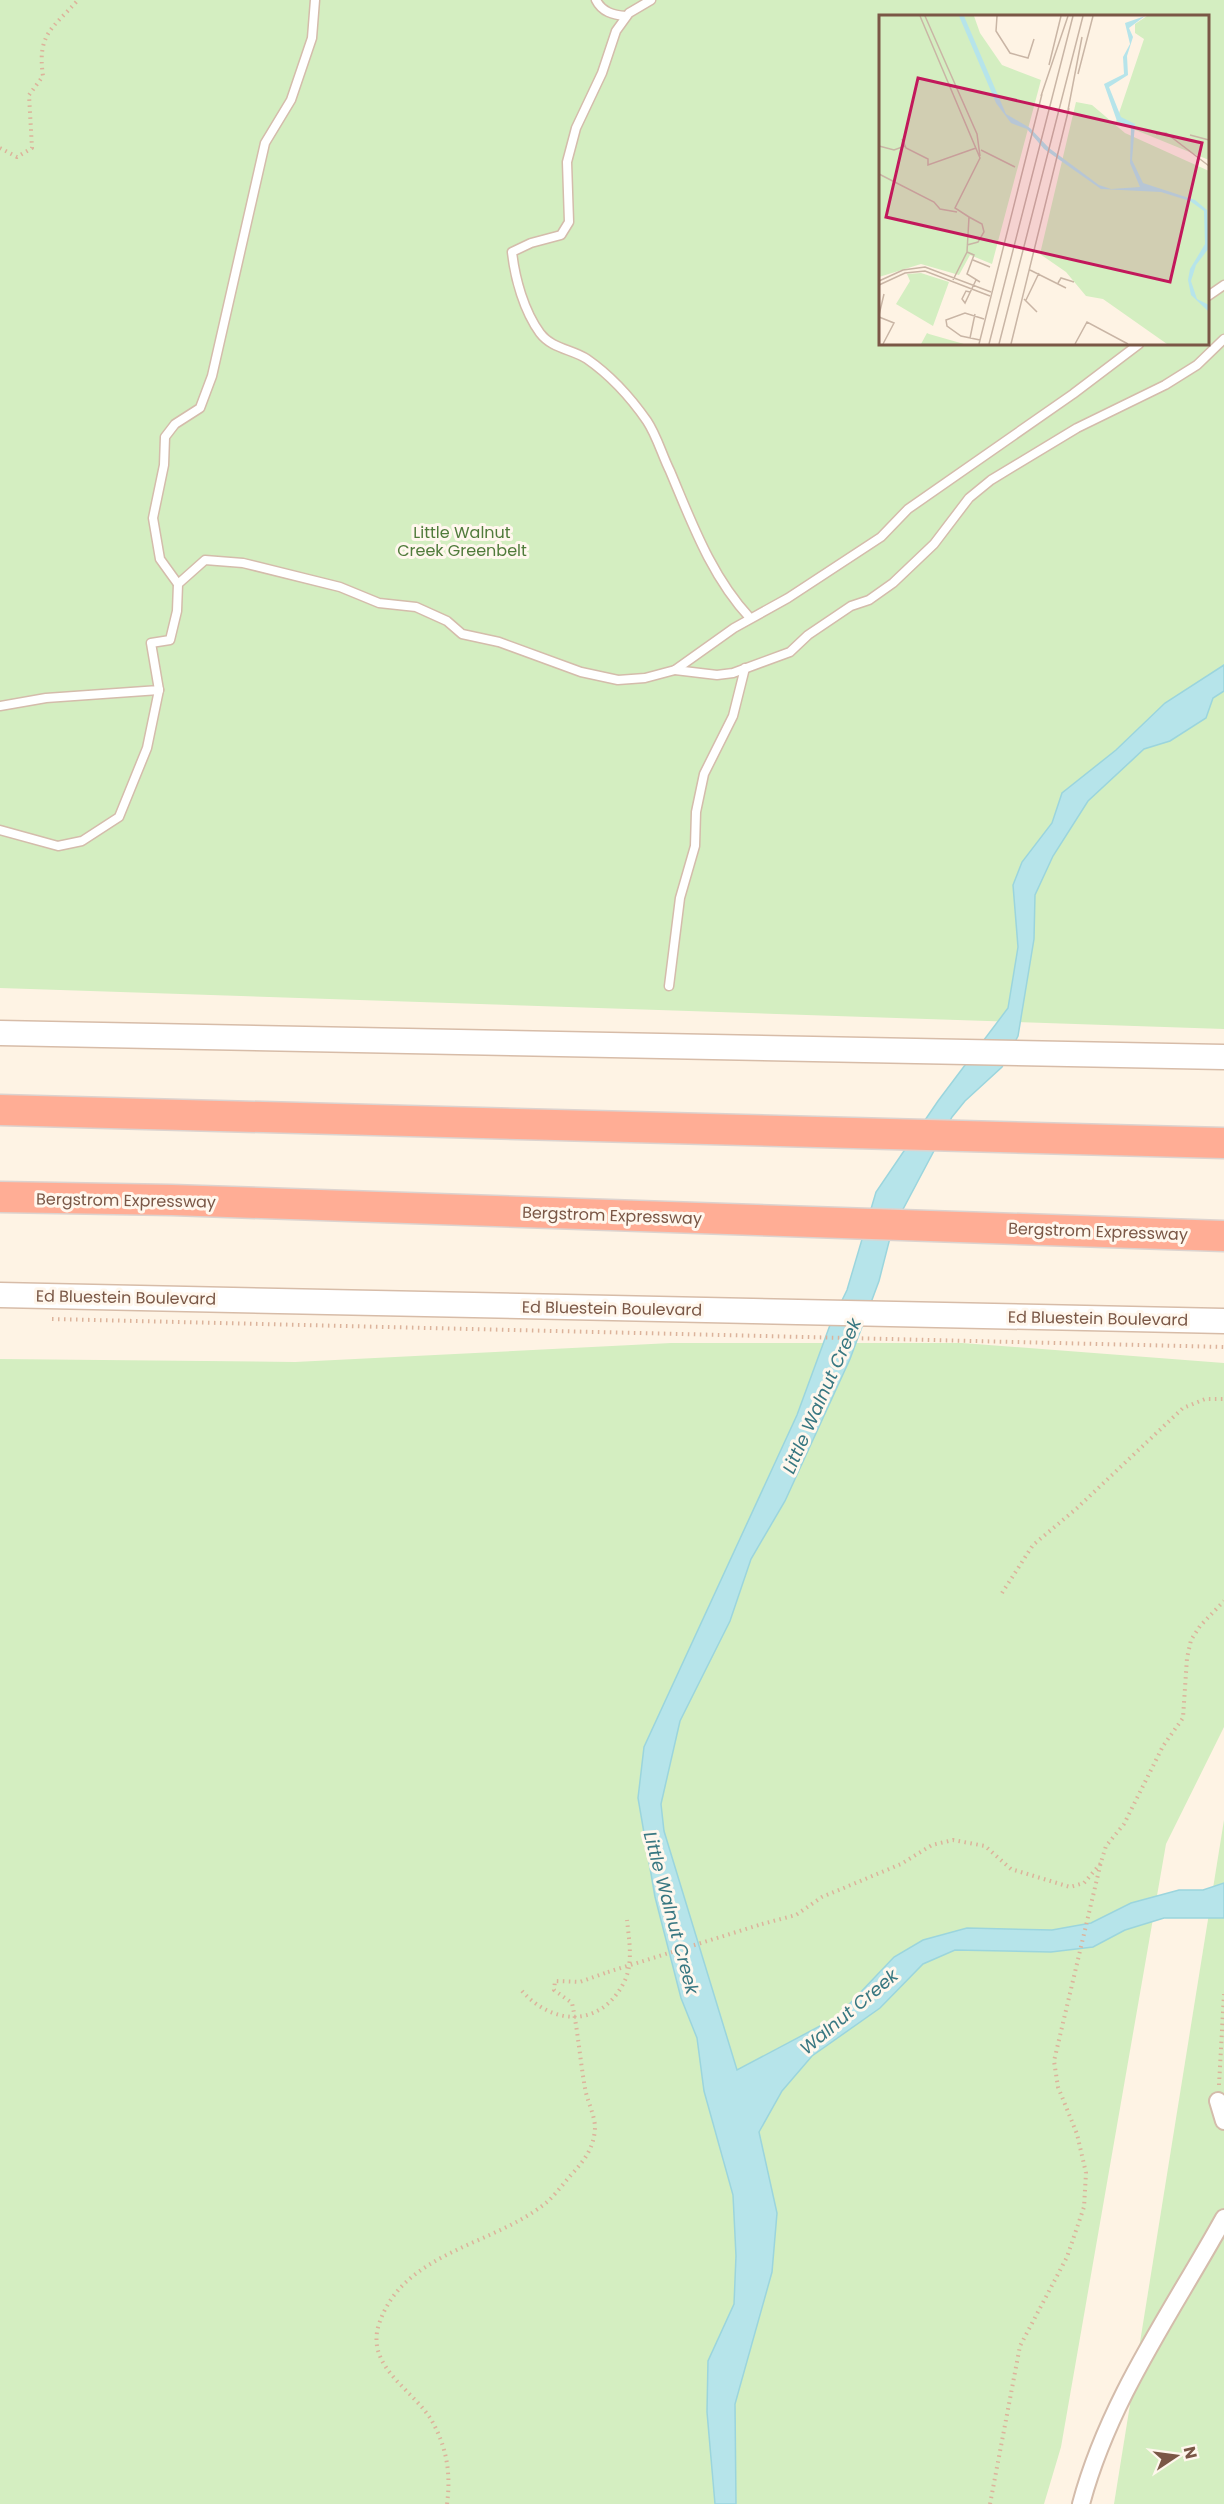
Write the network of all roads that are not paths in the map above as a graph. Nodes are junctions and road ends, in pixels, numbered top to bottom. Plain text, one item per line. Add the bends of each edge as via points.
1 (315, 0) edge
2 (596, 0) edge
3 (651, 0) edge
4 (626, 16) junction
5 (1224, 285) edge
6 (1209, 295) edge
7 (1224, 339) edge
8 (1138, 345) edge
9 (178, 584) junction
10 (750, 618) junction
11 (745, 668) junction
12 (675, 670) junction
13 (159, 690) junction
14 (0, 706) edge
15 (0, 830) edge
16 (669, 986) dead end
17 (0, 1033) edge
18 (1224, 1057) edge
19 (0, 1110) edge
20 (1224, 1143) edge
21 (0, 1197) edge
22 (1224, 1236) edge
23 (0, 1295) edge
24 (1224, 1321) edge
25 (1218, 2101) road end
26 (1224, 2121) edge
27 (1224, 2218) edge
28 (1081, 2504) edge

1 - 9 lane via 312,38 291,100 265,143 212,376 200,408 175,424 165,437 164,465 153,518 160,559
2 - 4 lane via 613,15
3 - 4 lane
4 - 10 lane via 616,31 602,73 576,128 567,162 569,222 561,236 512,252 513,260 524,303 541,334 557,347 586,358 619,386 648,423 702,547 729,596
5 - 6 lane
7 - 11 lane via 1197,365 1165,385 1077,428 991,480 969,498 934,544 893,583 869,600 851,606 790,652 760,666
8 - 10 lane via 908,509 881,537
9 - 12 lane via 205,560 243,563 340,587 379,603 416,608 447,621 462,634 499,642 580,672 618,680
9 - 13 lane via 170,640 151,644
10 - 12 lane
11 - 12 lane via 717,675
11 - 16 lane via 734,716 704,774 696,812 695,846 680,898
13 - 14 lane via 46,698
13 - 15 lane via 147,748 119,817 82,841 58,846
17 - 18 main road
19 - 20 highway
21 - 22 highway, Bergstrom Expressway
23 - 24 main road, Ed Bluestein Boulevard
25 - 26 street
27 - 28 street via 1111,2418

